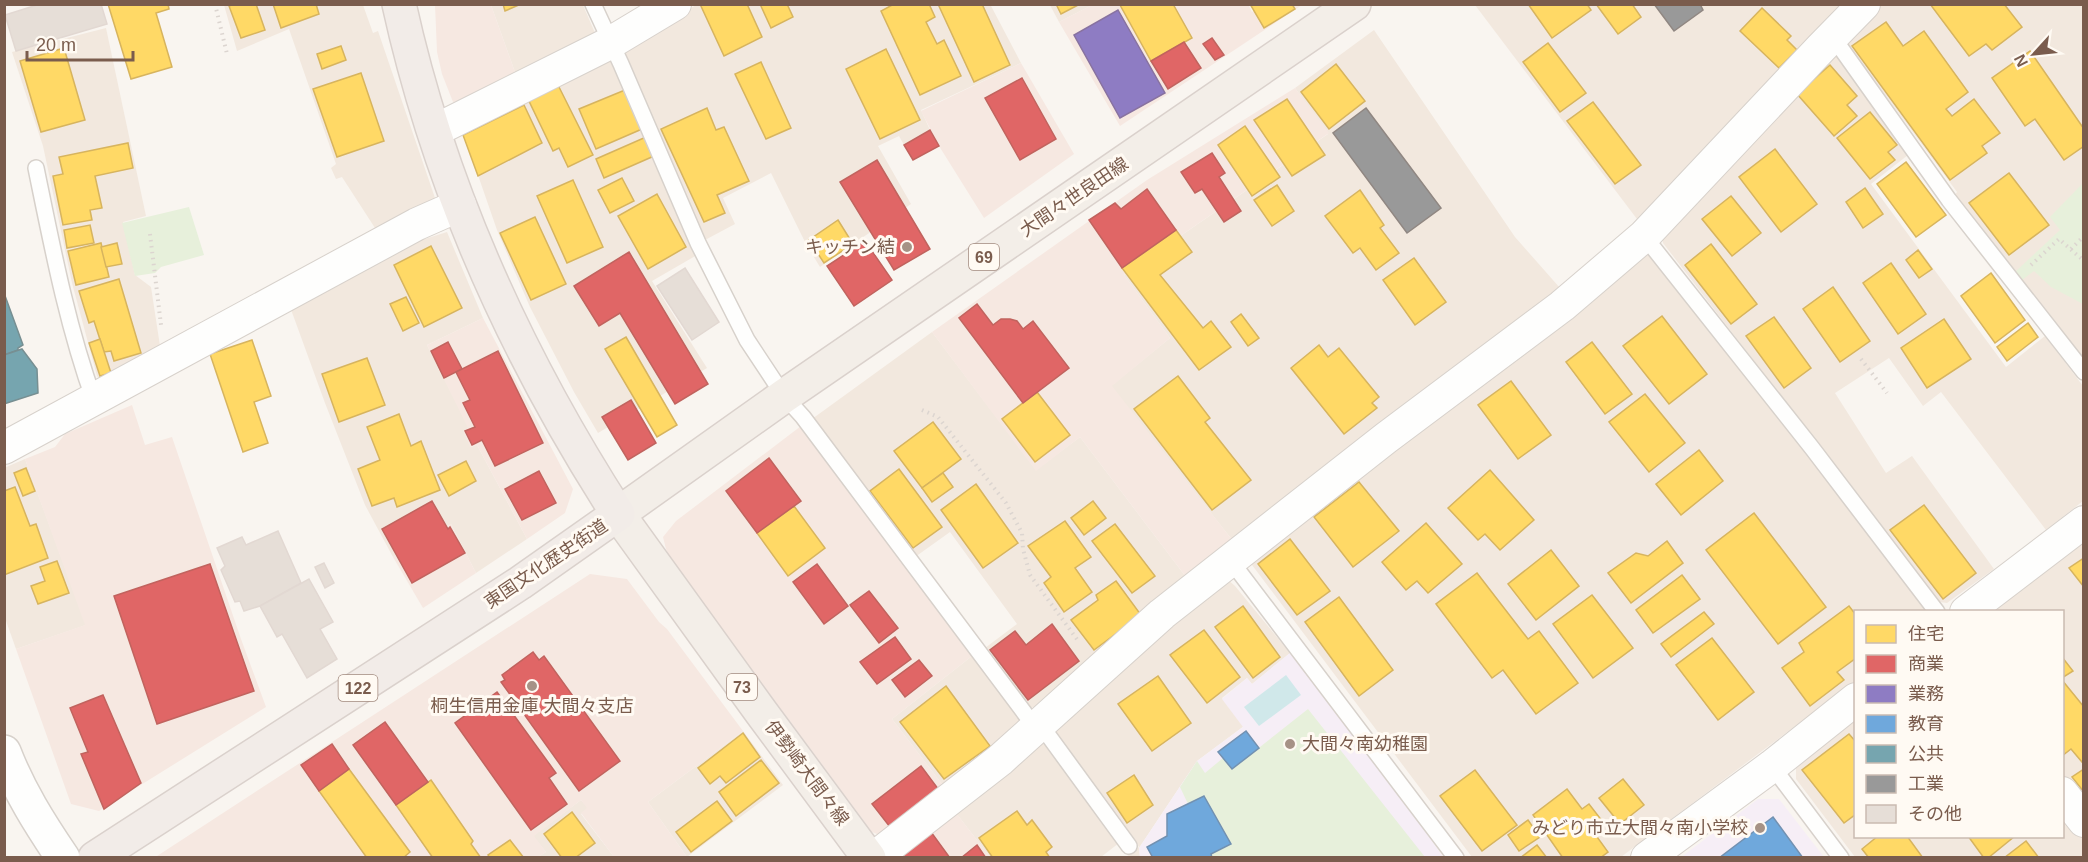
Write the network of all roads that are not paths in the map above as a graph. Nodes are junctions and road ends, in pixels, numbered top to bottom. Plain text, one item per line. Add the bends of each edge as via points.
1 (399, 4) edge
2 (593, 4) edge
3 (675, 4) edge
4 (1354, 4) edge
5 (1864, 4) edge
6 (1831, 37) junction
7 (610, 42) junction
8 (434, 131) junction
9 (36, 168) dead end
10 (460, 205) junction
11 (1644, 236) junction
12 (2084, 372) edge
13 (784, 396) junction
14 (94, 400) junction
15 (4, 448) edge
16 (618, 514) junction
17 (2084, 522) edge
18 (1231, 561) junction
19 (1935, 610) edge
20 (1969, 610) edge
21 (1854, 701) edge
22 (1037, 726) junction
23 (4, 752) edge
24 (1772, 766) junction
25 (2064, 796) edge
26 (2084, 821) edge
27 (1129, 846) dead end
28 (63, 858) edge
29 (95, 858) edge
30 (869, 858) edge
31 (874, 858) edge
32 (1456, 858) edge
33 (1647, 858) edge
34 (1841, 858) edge

1 - 8 highway, 東国文化歴史街道 via 418,85
2 - 7 lane
3 - 7 street
4 - 13 main road, 大間々世良田線 / 69
5 - 6 street
6 - 11 street
6 - 12 lane via 1949,200
7 - 8 street
7 - 13 lane via 698,243 747,340
8 - 10 highway, 東国文化歴史街道
9 - 14 lane via 66,309
10 - 14 street
10 - 16 highway, 東国文化歴史街道 via 531,365
11 - 18 street via 1562,306
11 - 19 lane
13 - 16 main road, 大間々世良田線 / 69
13 - 22 lane
14 - 15 street
16 - 29 highway, 東国文化歴史街道 / 122 via 520,583
16 - 30 main road, 伊勢崎大間々線 / 73
17 - 20 street
18 - 22 street via 1162,614
18 - 32 lane
21 - 24 street
22 - 27 lane
22 - 31 street via 971,784
23 - 28 street via 25,799
24 - 33 street
24 - 34 lane
25 - 26 street

